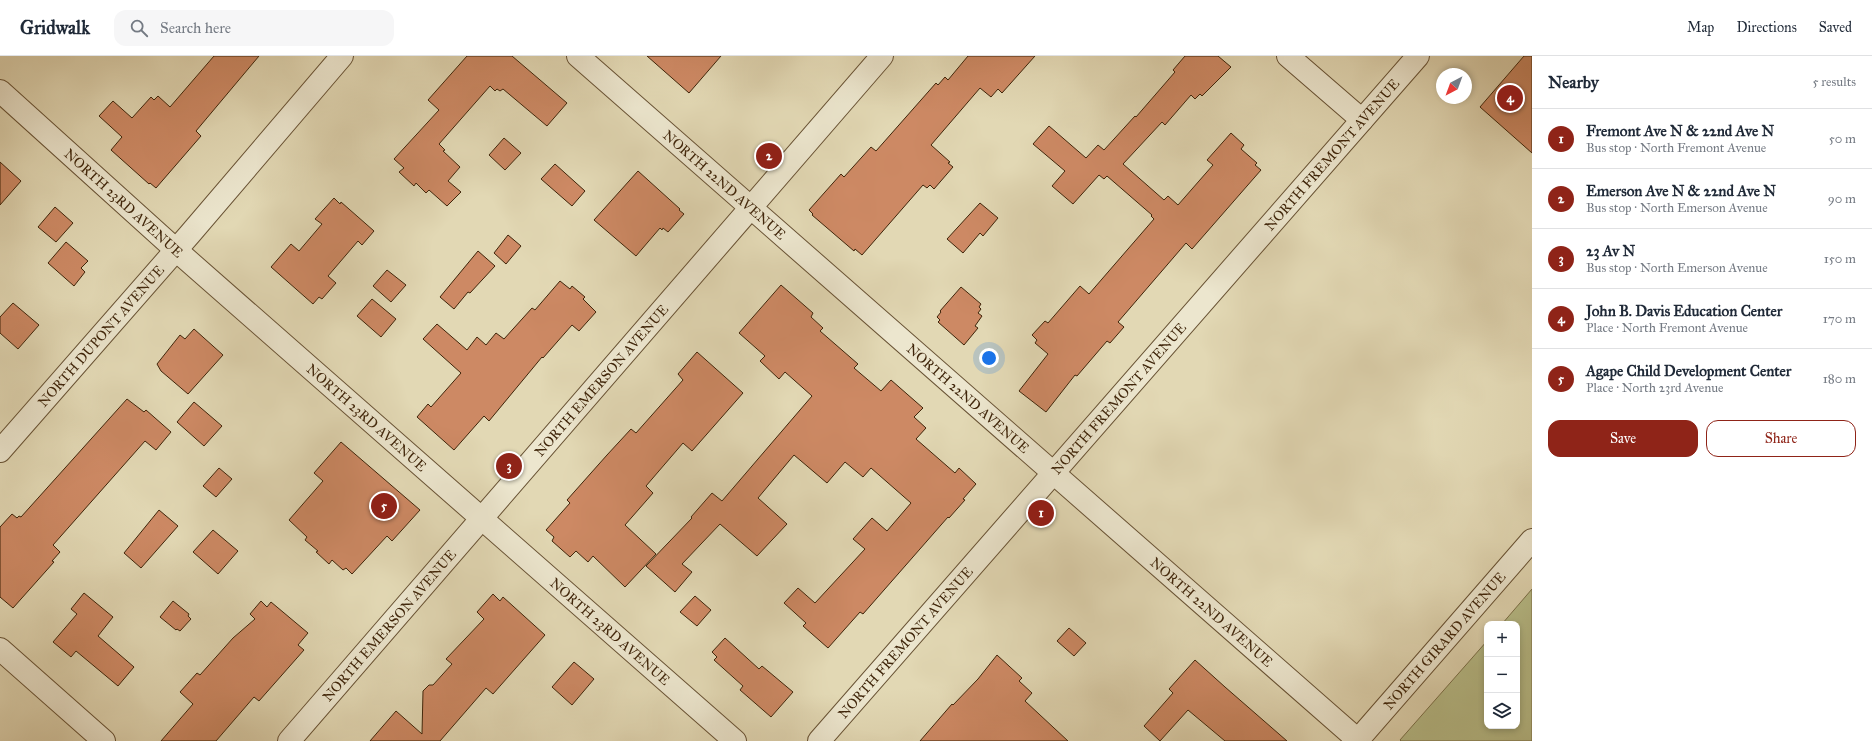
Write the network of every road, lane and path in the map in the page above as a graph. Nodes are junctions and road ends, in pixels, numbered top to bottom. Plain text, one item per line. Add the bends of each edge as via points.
1 (342, 56) edge
2 (578, 56) edge
3 (882, 56) edge
4 (1288, 56) edge
5 (1418, 56) edge
6 (0, 90) edge
7 (1362, 120) junction
8 (751, 208) junction
9 (176, 250) junction
10 (0, 451) edge
11 (1053, 473) junction
12 (481, 518) junction
13 (1532, 540) edge
14 (0, 649) edge
15 (104, 741) edge
16 (289, 741) edge
17 (735, 741) edge
18 (818, 741) edge
19 (1358, 741) edge

1 - 9 street, NORTH DUPONT AVENUE
2 - 8 street, NORTH 22ND AVENUE
3 - 8 street, NORTH EMERSON AVENUE
4 - 7 street
5 - 7 street, NORTH FREMONT AVENUE
6 - 9 street, NORTH 23RD AVENUE
7 - 11 street, NORTH FREMONT AVENUE
8 - 11 street, NORTH 22ND AVENUE
8 - 12 street, NORTH EMERSON AVENUE
9 - 10 street, NORTH DUPONT AVENUE
9 - 12 street, NORTH 23RD AVENUE
11 - 18 street, NORTH FREMONT AVENUE
11 - 19 street, NORTH 22ND AVENUE
12 - 16 street, NORTH EMERSON AVENUE
12 - 17 street, NORTH 23RD AVENUE
13 - 19 street, NORTH GIRARD AVENUE
14 - 15 street

